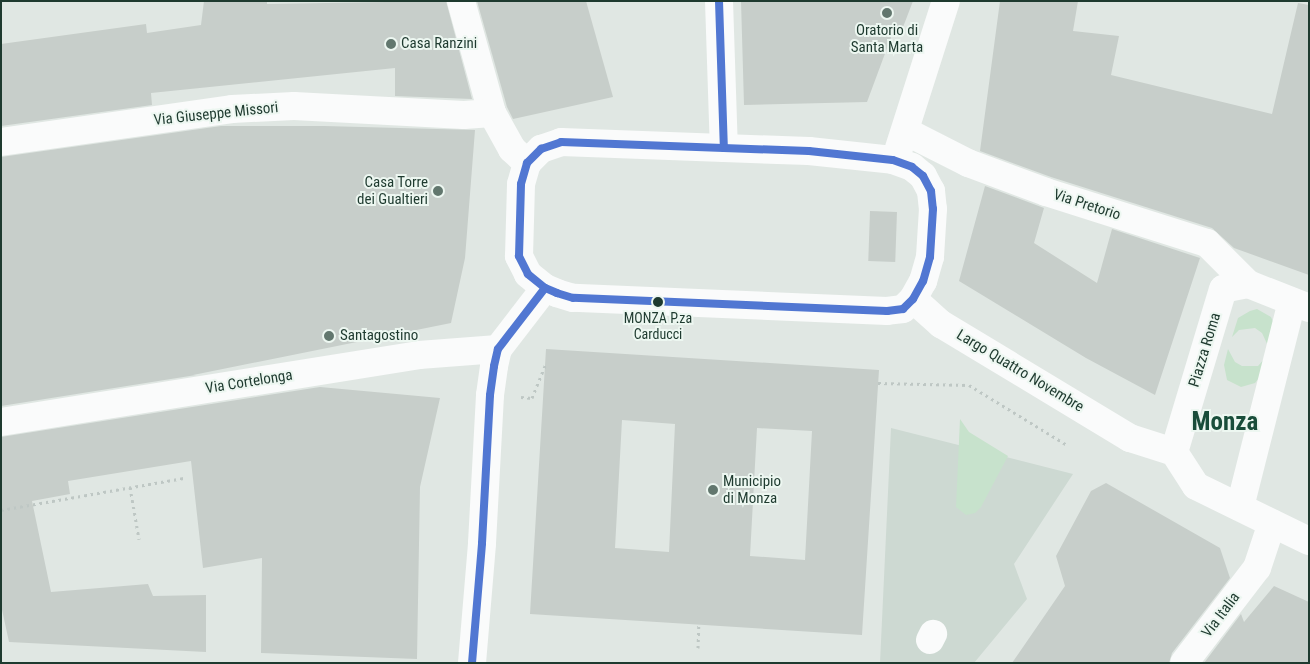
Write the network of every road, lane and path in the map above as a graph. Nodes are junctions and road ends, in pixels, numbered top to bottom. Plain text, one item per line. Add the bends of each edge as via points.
1 (461, 1) edge
2 (719, 1) edge
3 (946, 1) edge
4 (492, 113) junction
5 (1, 142) edge
6 (900, 144) junction
7 (724, 148) junction
8 (527, 163) junction
9 (1248, 284) junction
10 (545, 288) junction
11 (913, 299) junction
12 (1300, 305) edge
13 (498, 349) junction
14 (878, 383) dead end
15 (1, 422) edge
16 (1067, 445) dead end
17 (1174, 452) junction
18 (184, 478) dead end
19 (130, 487) junction
20 (1240, 507) junction
21 (1, 510) edge
22 (1272, 523) junction
23 (139, 539) dead end
24 (1309, 541) edge
25 (699, 624) dead end
26 (698, 648) dead end
27 (472, 663) edge
28 (1184, 663) edge

1 - 4 street
2 - 7 street
3 - 6 street
4 - 5 street, Via Giuseppe Missori via 464,115 294,106 232,109
4 - 8 street via 512,149
6 - 7 street via 809,151
6 - 9 street, Via Pretorio via 968,163 1046,192 1207,243
6 - 11 street via 912,167 923,176 933,209 930,257 923,281
7 - 8 street via 561,142 541,149
8 - 10 street via 521,184 519,256 528,274
9 - 12 street
9 - 17 street, Piazza Roma via 1223,290
10 - 11 street via 573,298 887,311 903,309
10 - 13 street
11 - 17 street, Largo Quattro Novembre via 937,321 1130,438
12 - 20 street
13 - 15 street, Via Cortelonga via 419,356
13 - 27 street via 490,395
14 - 16 path via 969,385
17 - 20 street via 1196,486
18 - 19 path
19 - 21 path
19 - 23 path
20 - 22 street
22 - 24 street
22 - 28 street, Via Italia via 1257,568
25 - 26 path

